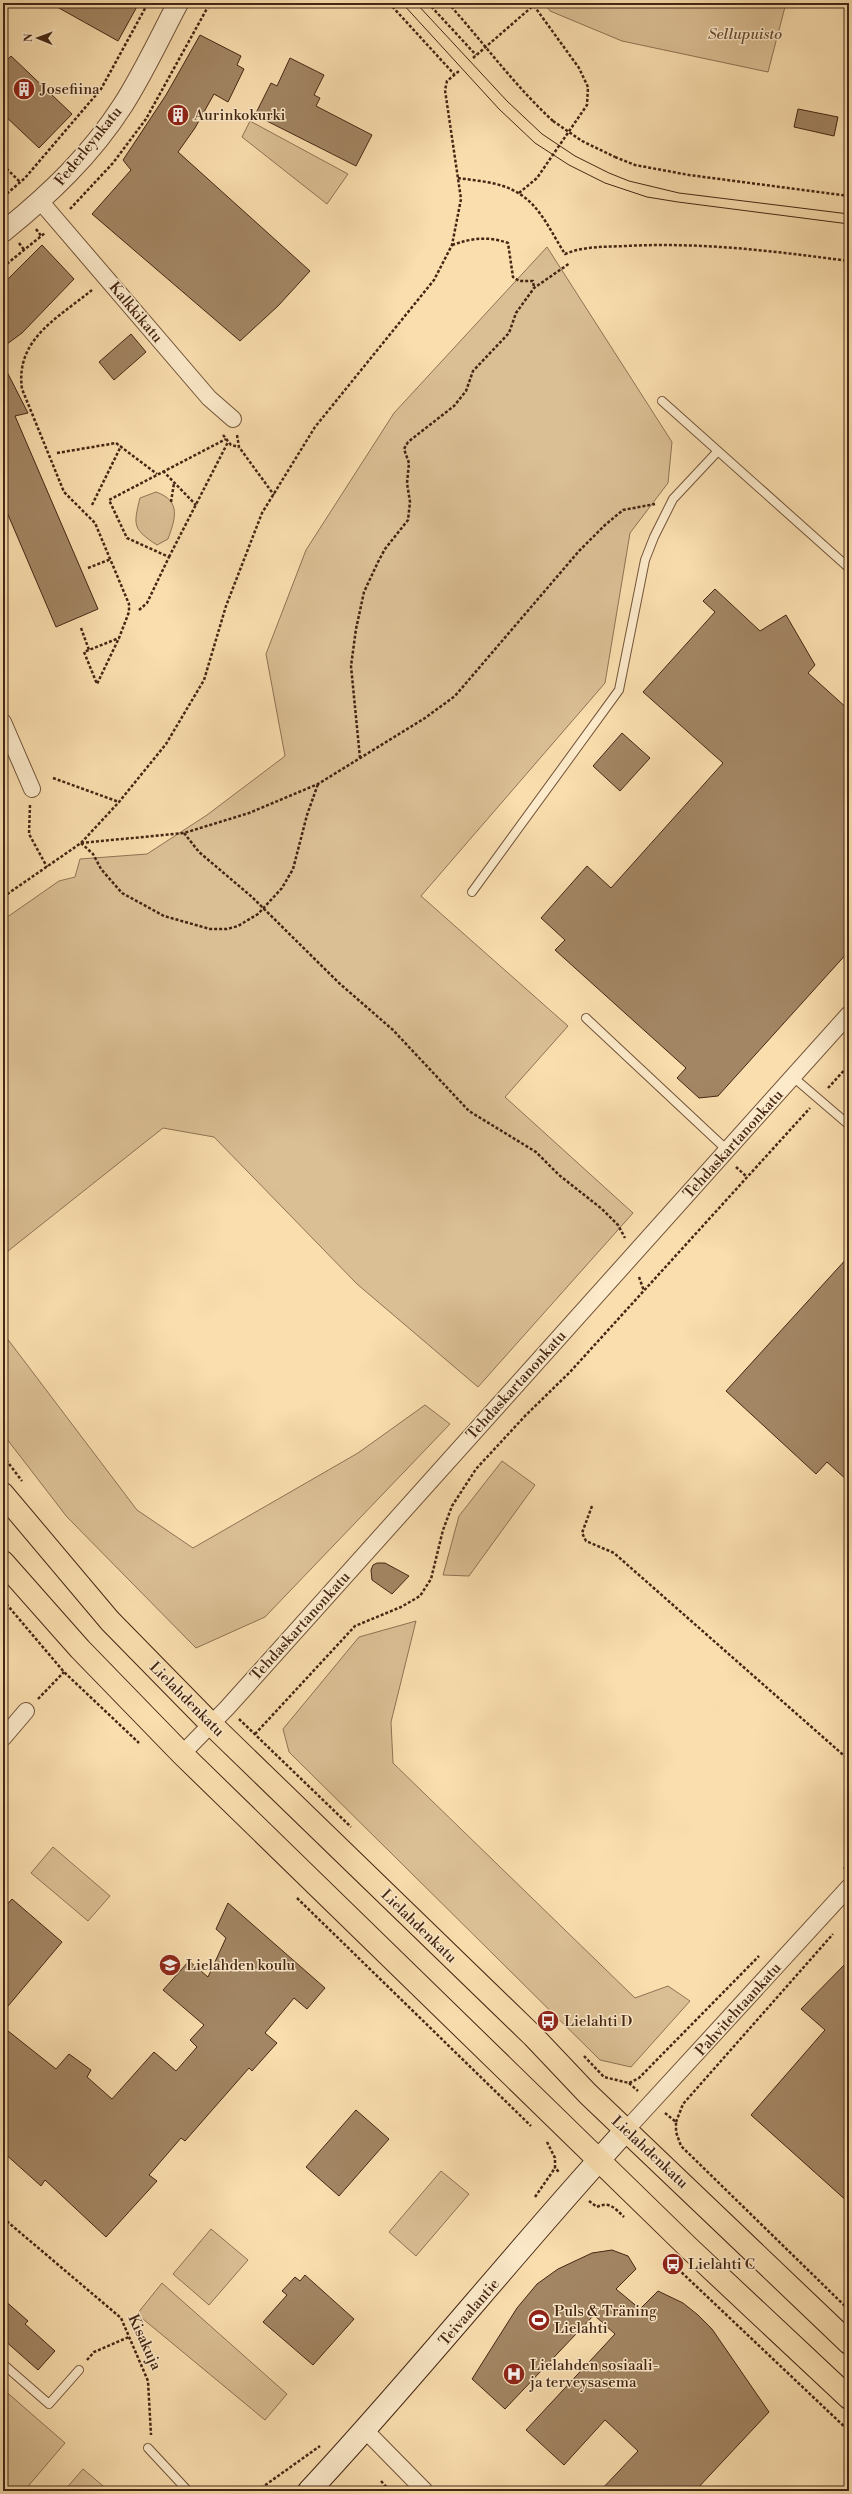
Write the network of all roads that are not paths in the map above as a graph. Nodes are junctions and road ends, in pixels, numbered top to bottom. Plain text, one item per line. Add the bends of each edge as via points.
1 (178, 3) edge
2 (40, 202) junction
3 (3, 232) edge
4 (662, 401) dead end
5 (233, 419) road end
6 (717, 452) junction
7 (849, 568) edge
8 (3, 722) edge
9 (32, 789) road end
10 (472, 892) dead end
11 (849, 1014) edge
12 (586, 1018) dead end
13 (793, 1077) junction
14 (849, 1125) edge
15 (728, 1150) junction
16 (3, 1494) edge
17 (3, 1562) edge
18 (26, 1711) road end
19 (212, 1725) junction
20 (3, 1738) edge
21 (182, 1754) junction
22 (849, 1887) edge
23 (626, 2130) junction
24 (599, 2160) junction
25 (849, 2343) edge
26 (3, 2364) edge
27 (79, 2370) dead end
28 (849, 2398) edge
29 (365, 2430) junction
30 (148, 2448) road end
31 (188, 2491) edge
32 (309, 2491) edge
33 (425, 2491) edge

1 - 2 street, Federleynkatu via 124,104 78,163
2 - 3 street, Federleynkatu
2 - 5 street, Kalkkikatu via 209,398
4 - 6 lane
6 - 7 lane
6 - 10 lane via 673,499 645,560 618,690
8 - 9 street
11 - 13 street, Tehdaskartanonkatu
12 - 15 lane
13 - 14 lane
13 - 15 street, Tehdaskartanonkatu
15 - 19 street, Tehdaskartanonkatu
16 - 19 main road, Lielahdenkatu via 110,1621
17 - 21 main road via 80,1649
18 - 20 street
19 - 21 street, Tehdaskartanonkatu
19 - 23 main road, Lielahdenkatu via 533,2036
21 - 24 main road
22 - 23 street, Pahvitehtaankatu
23 - 24 main road, Teivaalantie
23 - 25 main road, Lielahdenkatu
24 - 28 main road
24 - 29 main road, Teivaalantie
26 - 27 lane via 49,2404
29 - 32 main road, Teivaalantie
29 - 33 street
30 - 31 lane

